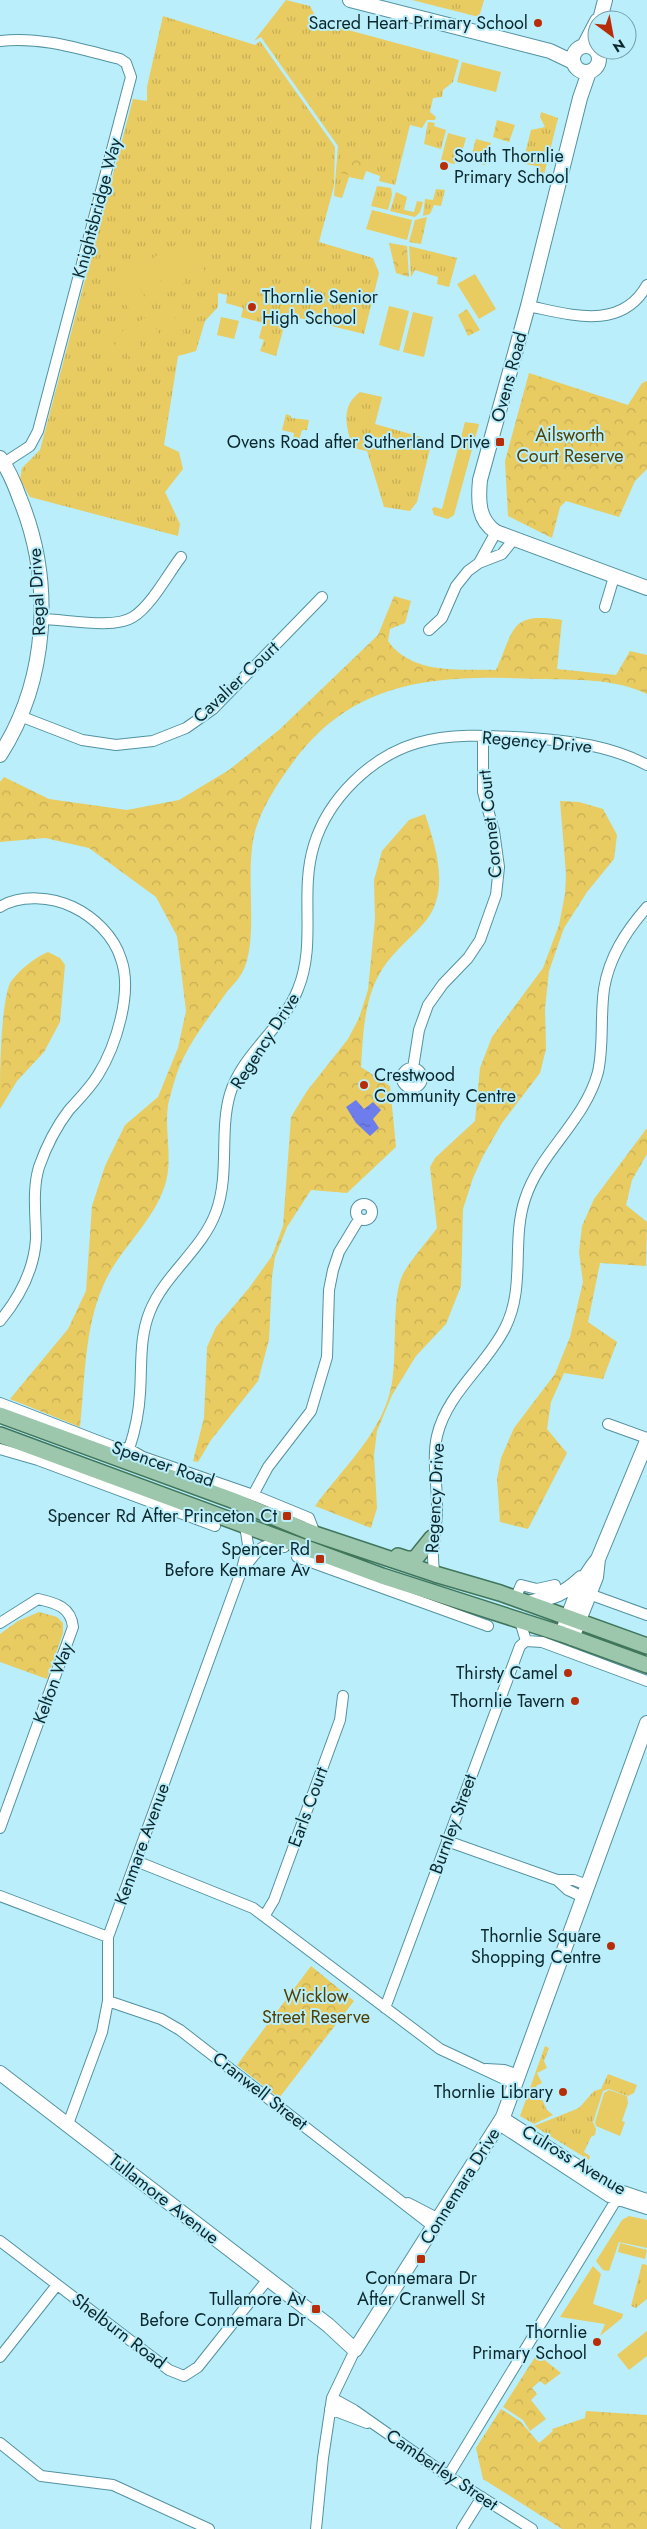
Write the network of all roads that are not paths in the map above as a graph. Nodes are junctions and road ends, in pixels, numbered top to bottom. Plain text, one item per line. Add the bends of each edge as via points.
1 (350, 0) edge
2 (0, 41) edge
3 (585, 57) edge
4 (645, 292) edge
5 (528, 306) junction
6 (2, 461) edge
7 (496, 532) junction
8 (514, 539) junction
9 (181, 557) dead end
10 (479, 563) junction
11 (614, 577) junction
12 (647, 588) edge
13 (322, 597) dead end
14 (605, 607) dead end
15 (41, 619) junction
16 (429, 630) dead end
17 (20, 716) junction
18 (482, 736) junction
19 (0, 756) edge
20 (647, 765) edge
21 (0, 907) edge
22 (647, 907) edge
23 (413, 1068) dead end
24 (359, 1218) dead end
25 (0, 1321) edge
26 (0, 1403) edge
27 (0, 1415) edge
28 (608, 1424) dead end
29 (0, 1435) edge
30 (646, 1447) edge
31 (0, 1449) edge
32 (129, 1449) junction
33 (37, 1454) junction
34 (252, 1501) junction
35 (194, 1505) junction
36 (178, 1513) junction
37 (245, 1525) junction
38 (215, 1526) dead end
39 (432, 1538) junction
40 (314, 1542) junction
41 (297, 1557) dead end
42 (420, 1562) junction
43 (593, 1565) junction
44 (242, 1570) junction
45 (354, 1572) junction
46 (435, 1574) junction
47 (556, 1585) dead end
48 (589, 1594) junction
49 (521, 1601) junction
50 (647, 1615) edge
51 (573, 1619) junction
52 (520, 1621) junction
53 (0, 1622) edge
54 (488, 1626) dead end
55 (567, 1636) junction
56 (526, 1641) junction
57 (647, 1646) edge
58 (647, 1666) edge
59 (647, 1681) edge
60 (344, 1696) dead end
61 (647, 1712) edge
62 (647, 1723) edge
63 (0, 1828) edge
64 (446, 1841) junction
65 (136, 1861) junction
66 (585, 1891) junction
67 (0, 1896) edge
68 (265, 1915) junction
69 (108, 1937) junction
70 (108, 2001) junction
71 (385, 2008) junction
72 (0, 2073) edge
73 (516, 2079) junction
74 (501, 2121) junction
75 (68, 2124) junction
76 (618, 2196) junction
77 (647, 2199) edge
78 (647, 2209) edge
79 (436, 2223) junction
80 (0, 2241) edge
81 (268, 2279) junction
82 (57, 2285) junction
83 (358, 2346) junction
84 (0, 2357) edge
85 (332, 2398) junction
86 (330, 2409) junction
87 (378, 2427) junction
88 (0, 2443) edge
89 (448, 2476) junction
90 (482, 2497) junction
91 (209, 2529) edge
92 (316, 2529) edge
93 (462, 2529) edge
94 (532, 2529) edge

1 - 3 street
2 - 6 street, Knightsbridge Way via 44,40 120,59 126,63 131,77 38,431 30,446
3 - 5 street, Ovens Road via 580,98
4 - 5 street via 609,316 589,318
5 - 7 street, Ovens Road via 480,480 478,499 481,515 488,527
6 - 15 street, Regal Drive via 33,533
7 - 8 street
7 - 10 street
8 - 10 street via 502,554
8 - 11 street
9 - 15 street via 132,618 108,623
10 - 16 street via 456,586 442,618
11 - 12 street
11 - 14 street
13 - 17 street, Cavalier Court via 213,709 186,728 153,741 116,745 82,740
15 - 17 street, Regal Drive via 35,673
17 - 19 street, Regal Drive
18 - 20 street, Regency Drive via 585,744 612,750
18 - 23 street, Coronet Court via 483,792 494,830 499,868 496,895 480,940 428,1005 419,1030
18 - 32 street, Regency Drive via 417,743 386,756 339,797 324,820 308,873 308,947 299,989 285,1016 243,1068 230,1092 224,1126 222,1188 216,1212 203,1236 169,1277 150,1311 141,1344 137,1422
21 - 25 street via 35,898 61,902 82,912 98,924 122,959 124,987 120,1025 98,1076 55,1130 39,1168 36,1241 31,1264 14,1304
22 - 39 street, Regency Drive via 628,929 608,969 601,1053 590,1095 531,1183 524,1200 518,1283 506,1326 495,1346 452,1402 437,1437 437,1505
24 - 34 street via 339,1252 329,1290 326,1357 311,1411 268,1467
26 - 32 street, Spencer Road via 114,1447
27 - 34 main road, Spencer Road
28 - 30 street
29 - 33 main road, Spencer Road
30 - 43 street
31 - 33 street, Spencer Road
32 - 34 street, Spencer Road
33 - 35 main road, Spencer Road
33 - 36 street, Spencer Road
34 - 40 main road, Spencer Road
34 - 45 main road via 266,1521 357,1555
35 - 36 street, Spencer Road
35 - 37 main road, Spencer Road
36 - 38 street, Spencer Road
37 - 40 main road, Spencer Road
37 - 44 street, Kenmare Avenue via 248,1545
39 - 42 main road
39 - 46 street, Regency Drive via 431,1558
40 - 42 main road, Spencer Road via 333,1540
40 - 44 street, Kenmare Avenue via 296,1552 272,1543 264,1546
40 - 45 main road, Spencer Road
41 - 45 street, Spencer Road
42 - 46 main road, Spencer Road
42 - 52 main road via 423,1579 434,1587 505,1610
43 - 48 street via 596,1577
43 - 49 street via 568,1590 556,1597
43 - 51 street
44 - 65 street, Kenmare Avenue
45 - 52 main road, Spencer Road
45 - 54 street, Spencer Road
46 - 49 main road, Spencer Road
47 - 49 street via 538,1589 521,1585
48 - 50 street
48 - 51 street
49 - 51 main road, Spencer Road
51 - 55 street
51 - 57 main road, Spencer Road
52 - 55 main road, Spencer Road
52 - 56 street
53 - 63 street, Kelton Way via 38,1599 67,1610 73,1627
55 - 58 main road, Spencer Road
56 - 59 street via 542,1642
56 - 64 street, Burnley Street via 520,1646
60 - 68 street, Earls Court via 340,1720 274,1900
61 - 62 street, Connemara Drive
62 - 66 street, Connemara Drive
64 - 66 street via 556,1880 568,1890
64 - 71 street, Burnley Street
65 - 68 street via 238,1900
65 - 69 street, Kenmare Avenue
66 - 73 street, Connemara Drive
67 - 69 street
68 - 71 street
69 - 70 street, Kenmare Avenue
70 - 75 street, Kenmare Avenue via 102,2032
70 - 79 street, Cranwell Street via 161,2019 180,2030 409,2209
71 - 73 street via 440,2049 495,2076
72 - 75 street, Tullamore Avenue
73 - 74 street, Connemara Drive
74 - 76 street, Culross Avenue
74 - 79 street, Connemara Drive
75 - 81 street, Tullamore Avenue
76 - 77 street, Culross Avenue
76 - 78 street, Culross Avenue
76 - 89 street
79 - 83 street, Connemara Drive
80 - 82 street, Shelburn Road
81 - 82 street, Shelburn Road via 198,2368 184,2376 169,2370
81 - 83 street, Tullamore Avenue via 328,2325 343,2341
82 - 84 street
83 - 85 street, Connemara Drive
85 - 86 street, Connemara Drive
85 - 87 street, Camberley Street
86 - 87 street, Camberley Street
86 - 92 street, Connemara Drive
87 - 89 street, Camberley Street
88 - 91 street via 41,2476 113,2484
89 - 90 street, Camberley Street
90 - 93 street
90 - 94 street, Camberley Street

